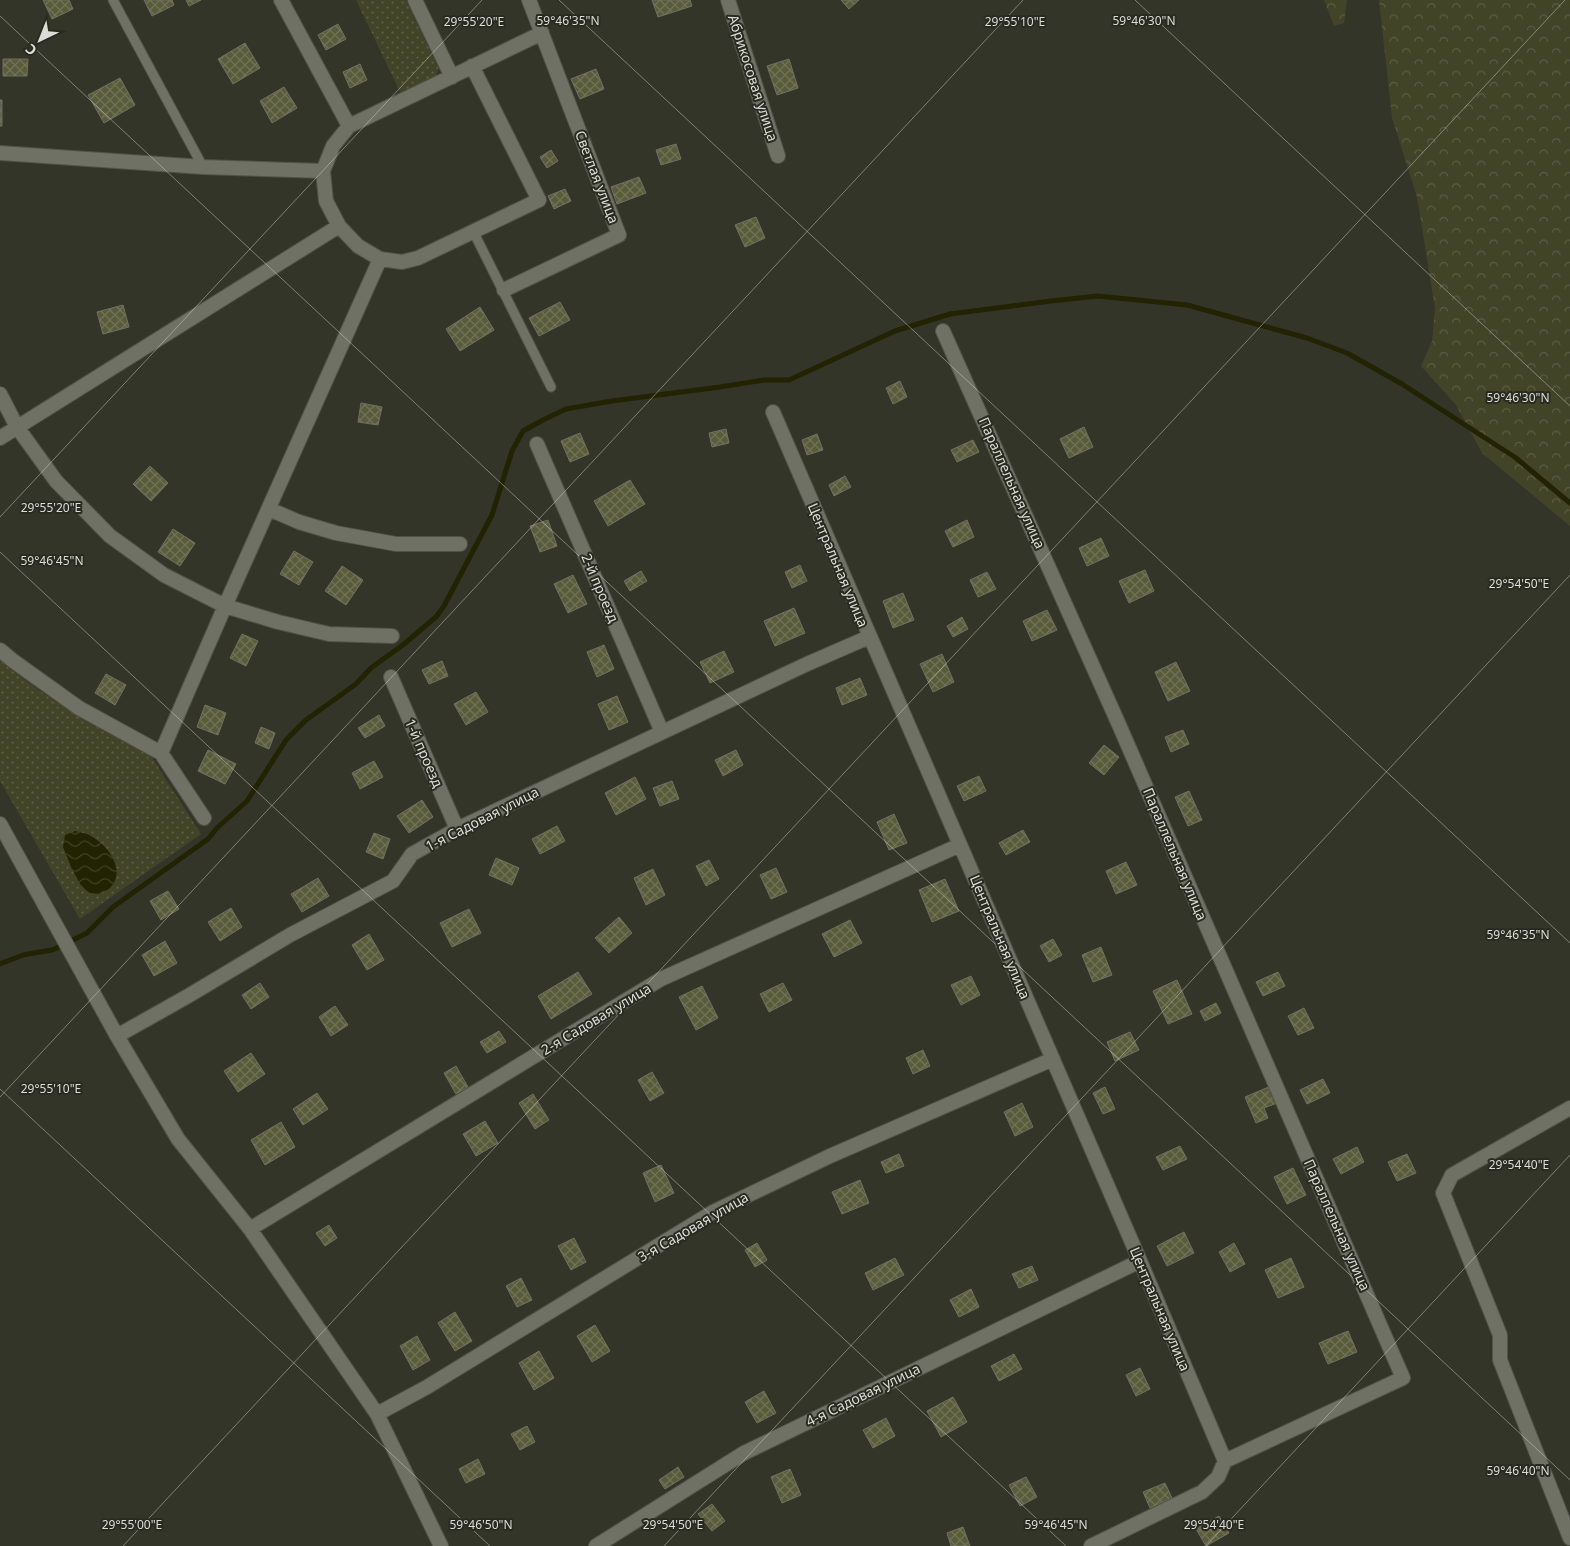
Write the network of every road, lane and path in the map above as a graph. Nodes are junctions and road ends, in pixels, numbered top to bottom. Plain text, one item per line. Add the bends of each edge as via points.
1 (112, 0) edge
2 (281, 0) edge
3 (415, 0) edge
4 (529, 0) edge
5 (728, 0) edge
6 (542, 33) junction
7 (472, 66) junction
8 (452, 77) junction
9 (349, 126) junction
10 (0, 152) edge
11 (778, 156) dead end
12 (203, 167) junction
13 (323, 171) junction
14 (338, 226) junction
15 (473, 231) junction
16 (380, 259) junction
17 (504, 290) junction
18 (944, 331) dead end
19 (551, 388) dead end
20 (0, 394) edge
21 (773, 412) dead end
22 (17, 427) junction
23 (0, 438) edge
24 (537, 444) dead end
25 (269, 509) junction
26 (460, 544) dead end
27 (225, 606) junction
28 (392, 636) dead end
29 (869, 637) junction
30 (0, 650) edge
31 (391, 677) dead end
32 (662, 732) junction
33 (161, 753) junction
34 (204, 818) dead end
35 (0, 824) edge
36 (457, 829) junction
37 (960, 845) junction
38 (117, 1036) junction
39 (1053, 1059) junction
40 (1570, 1108) edge
41 (250, 1229) junction
42 (1140, 1261) junction
43 (378, 1414) junction
44 (1225, 1462) junction
45 (1570, 1538) edge
46 (441, 1546) edge
47 (596, 1546) edge
48 (1091, 1546) edge

1 - 12 lane
2 - 9 street
3 - 8 street
4 - 6 street, Светлая улица
5 - 11 street, Абрикосовая улица
6 - 7 street
6 - 17 street, Светлая улица via 618,235
7 - 8 street
7 - 15 street via 539,200
8 - 9 street
9 - 13 street via 333,146
10 - 12 street
12 - 13 street
13 - 14 street via 326,200
14 - 16 street via 358,246
14 - 22 street
15 - 16 street via 418,258 402,262
15 - 17 lane
16 - 25 street
17 - 19 lane
18 - 44 street, Параллельная улица via 1403,1378
20 - 22 street
21 - 29 street, Центральная улица
22 - 23 street
22 - 27 street via 56,481 110,536 164,576
24 - 32 street, 2-й проезд
25 - 26 street via 336,533 396,544
25 - 27 street
27 - 28 street via 329,634
27 - 33 street
29 - 32 street, 1-я Садовая улица
29 - 37 street, Центральная улица
30 - 33 street via 79,708
31 - 36 street, 1-й проезд
32 - 36 street, 1-я Садовая улица
33 - 34 street
35 - 38 street
36 - 38 street, 1-я Садовая улица via 412,854 392,881 290,935
37 - 39 street, Центральная улица
37 - 41 street, 2-я Садовая улица via 662,980
38 - 41 street via 178,1139
39 - 42 street, Центральная улица
39 - 43 street, 3-я Садовая улица via 830,1156 713,1212
40 - 45 street via 1452,1175 1443,1193 1500,1335 1500,1360
41 - 43 street
42 - 44 street, Центральная улица
42 - 47 street, 4-я Садовая улица via 744,1453
43 - 46 street
44 - 48 street via 1218,1477 1202,1492

